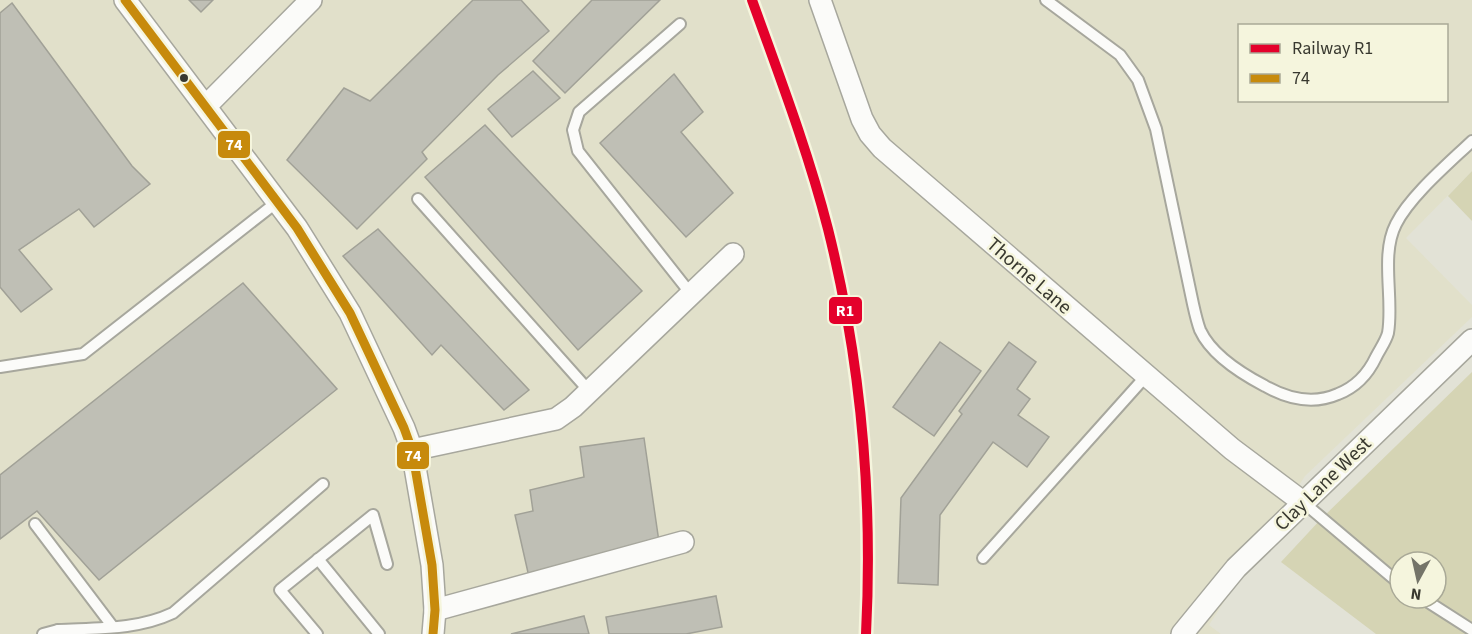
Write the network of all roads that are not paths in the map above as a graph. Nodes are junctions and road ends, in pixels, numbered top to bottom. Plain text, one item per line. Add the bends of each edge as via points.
1 (311, 0) edge
2 (820, 0) edge
3 (1046, 0) edge
4 (125, 1) edge
5 (680, 24) dead end
6 (206, 106) junction
7 (1472, 141) edge
8 (418, 199) dead end
9 (277, 202) junction
10 (733, 254) dead end
11 (691, 294) junction
12 (1472, 340) edge
13 (0, 367) edge
14 (1146, 376) junction
15 (590, 392) junction
16 (412, 450) junction
17 (323, 484) dead end
18 (1304, 503) junction
19 (35, 524) dead end
20 (683, 542) dead end
21 (983, 558) dead end
22 (318, 559) junction
23 (387, 564) dead end
24 (1388, 574) edge
25 (435, 610) junction
26 (1441, 610) edge
27 (113, 627) junction
28 (1472, 630) edge
29 (60, 632) edge
30 (43, 634) edge
31 (317, 634) edge
32 (379, 634) edge
33 (433, 634) edge
34 (1182, 634) edge

1 - 6 street
2 - 14 street, Thorne Lane via 862,119 882,148
3 - 7 lane via 1120,55 1138,80 1156,129 1201,332 1222,358 1245,375 1298,398 1317,401 1331,397 1351,389 1369,371 1388,334 1389,244 1396,224 1416,197
4 - 6 street
5 - 11 lane via 579,112 573,130 578,151
6 - 9 street
8 - 15 lane
9 - 13 lane via 83,354
9 - 16 street via 350,313
10 - 11 street
11 - 15 street
12 - 18 street, Clay Lane West
14 - 18 street, Thorne Lane via 1232,449
14 - 21 lane
15 - 16 street via 556,420
16 - 25 street via 432,565
17 - 27 lane via 173,613 156,621
18 - 24 lane
18 - 34 street, Clay Lane West via 1236,568
19 - 27 lane
20 - 25 street
22 - 23 lane via 372,515
22 - 31 lane via 280,590
22 - 32 lane
25 - 33 street
26 - 28 lane
27 - 29 lane
29 - 30 lane

